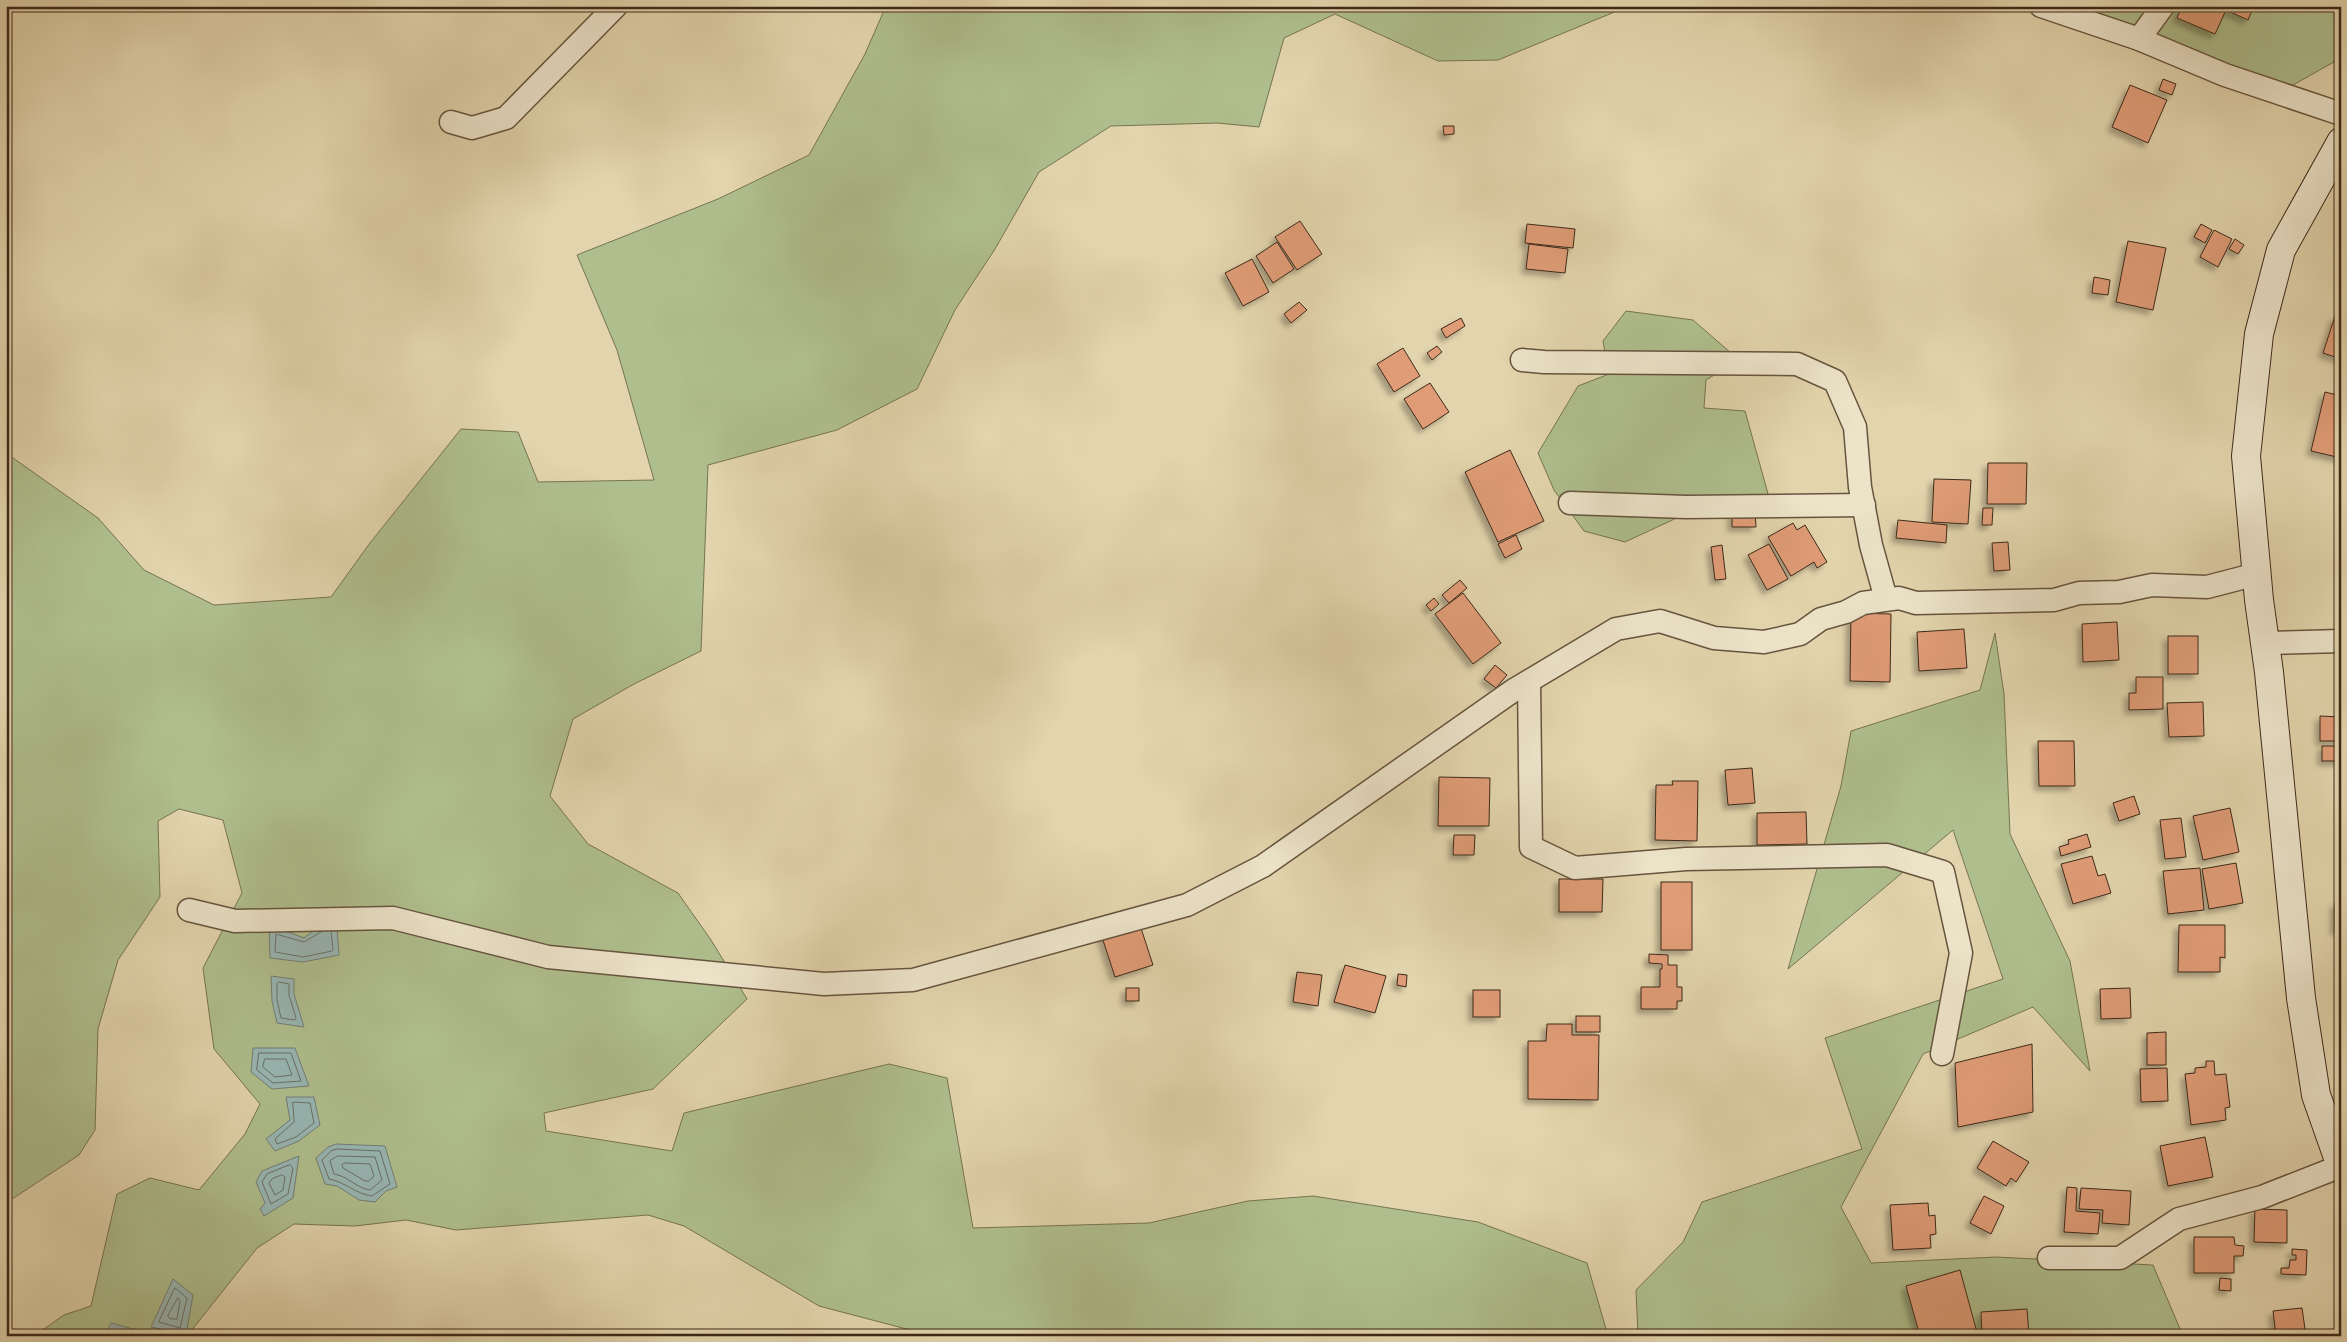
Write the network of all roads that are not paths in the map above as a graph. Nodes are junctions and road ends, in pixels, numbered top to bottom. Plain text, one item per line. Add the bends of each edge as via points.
1 (616, 6) edge
2 (2041, 6) edge
3 (2163, 6) edge
4 (2139, 39) junction
5 (2341, 114) edge
6 (450, 122) dead end
7 (2341, 142) edge
8 (1522, 360) dead end
9 (1570, 503) dead end
10 (1864, 505) junction
11 (2257, 574) junction
12 (1886, 599) junction
13 (2341, 641) edge
14 (2265, 643) junction
15 (1528, 682) junction
16 (189, 910) dead end
17 (1942, 1054) dead end
18 (2341, 1166) edge
19 (2049, 1258) dead end

1 - 6 street via 506,118 472,128
2 - 4 street
3 - 4 street
4 - 5 street via 2225,75
7 - 11 main road via 2281,250 2259,334 2246,456
8 - 10 street via 1797,364 1835,381 1855,427
9 - 10 street via 1686,507
10 - 12 street
11 - 12 street via 2207,587 2152,585 2118,592 2079,593 2054,600 1916,603 1899,598
11 - 14 main road
12 - 15 street via 1863,603 1821,619 1800,634 1764,642 1714,638 1660,621 1616,629
13 - 14 street
14 - 18 main road via 2301,998 2316,1095
15 - 16 street via 1263,866 1187,905 913,980 824,984 794,982 548,958 393,918 235,921
15 - 17 street via 1531,847 1575,868 1686,859 1887,855 1943,872 1960,953
18 - 19 street via 2262,1197 2179,1220 2120,1258

